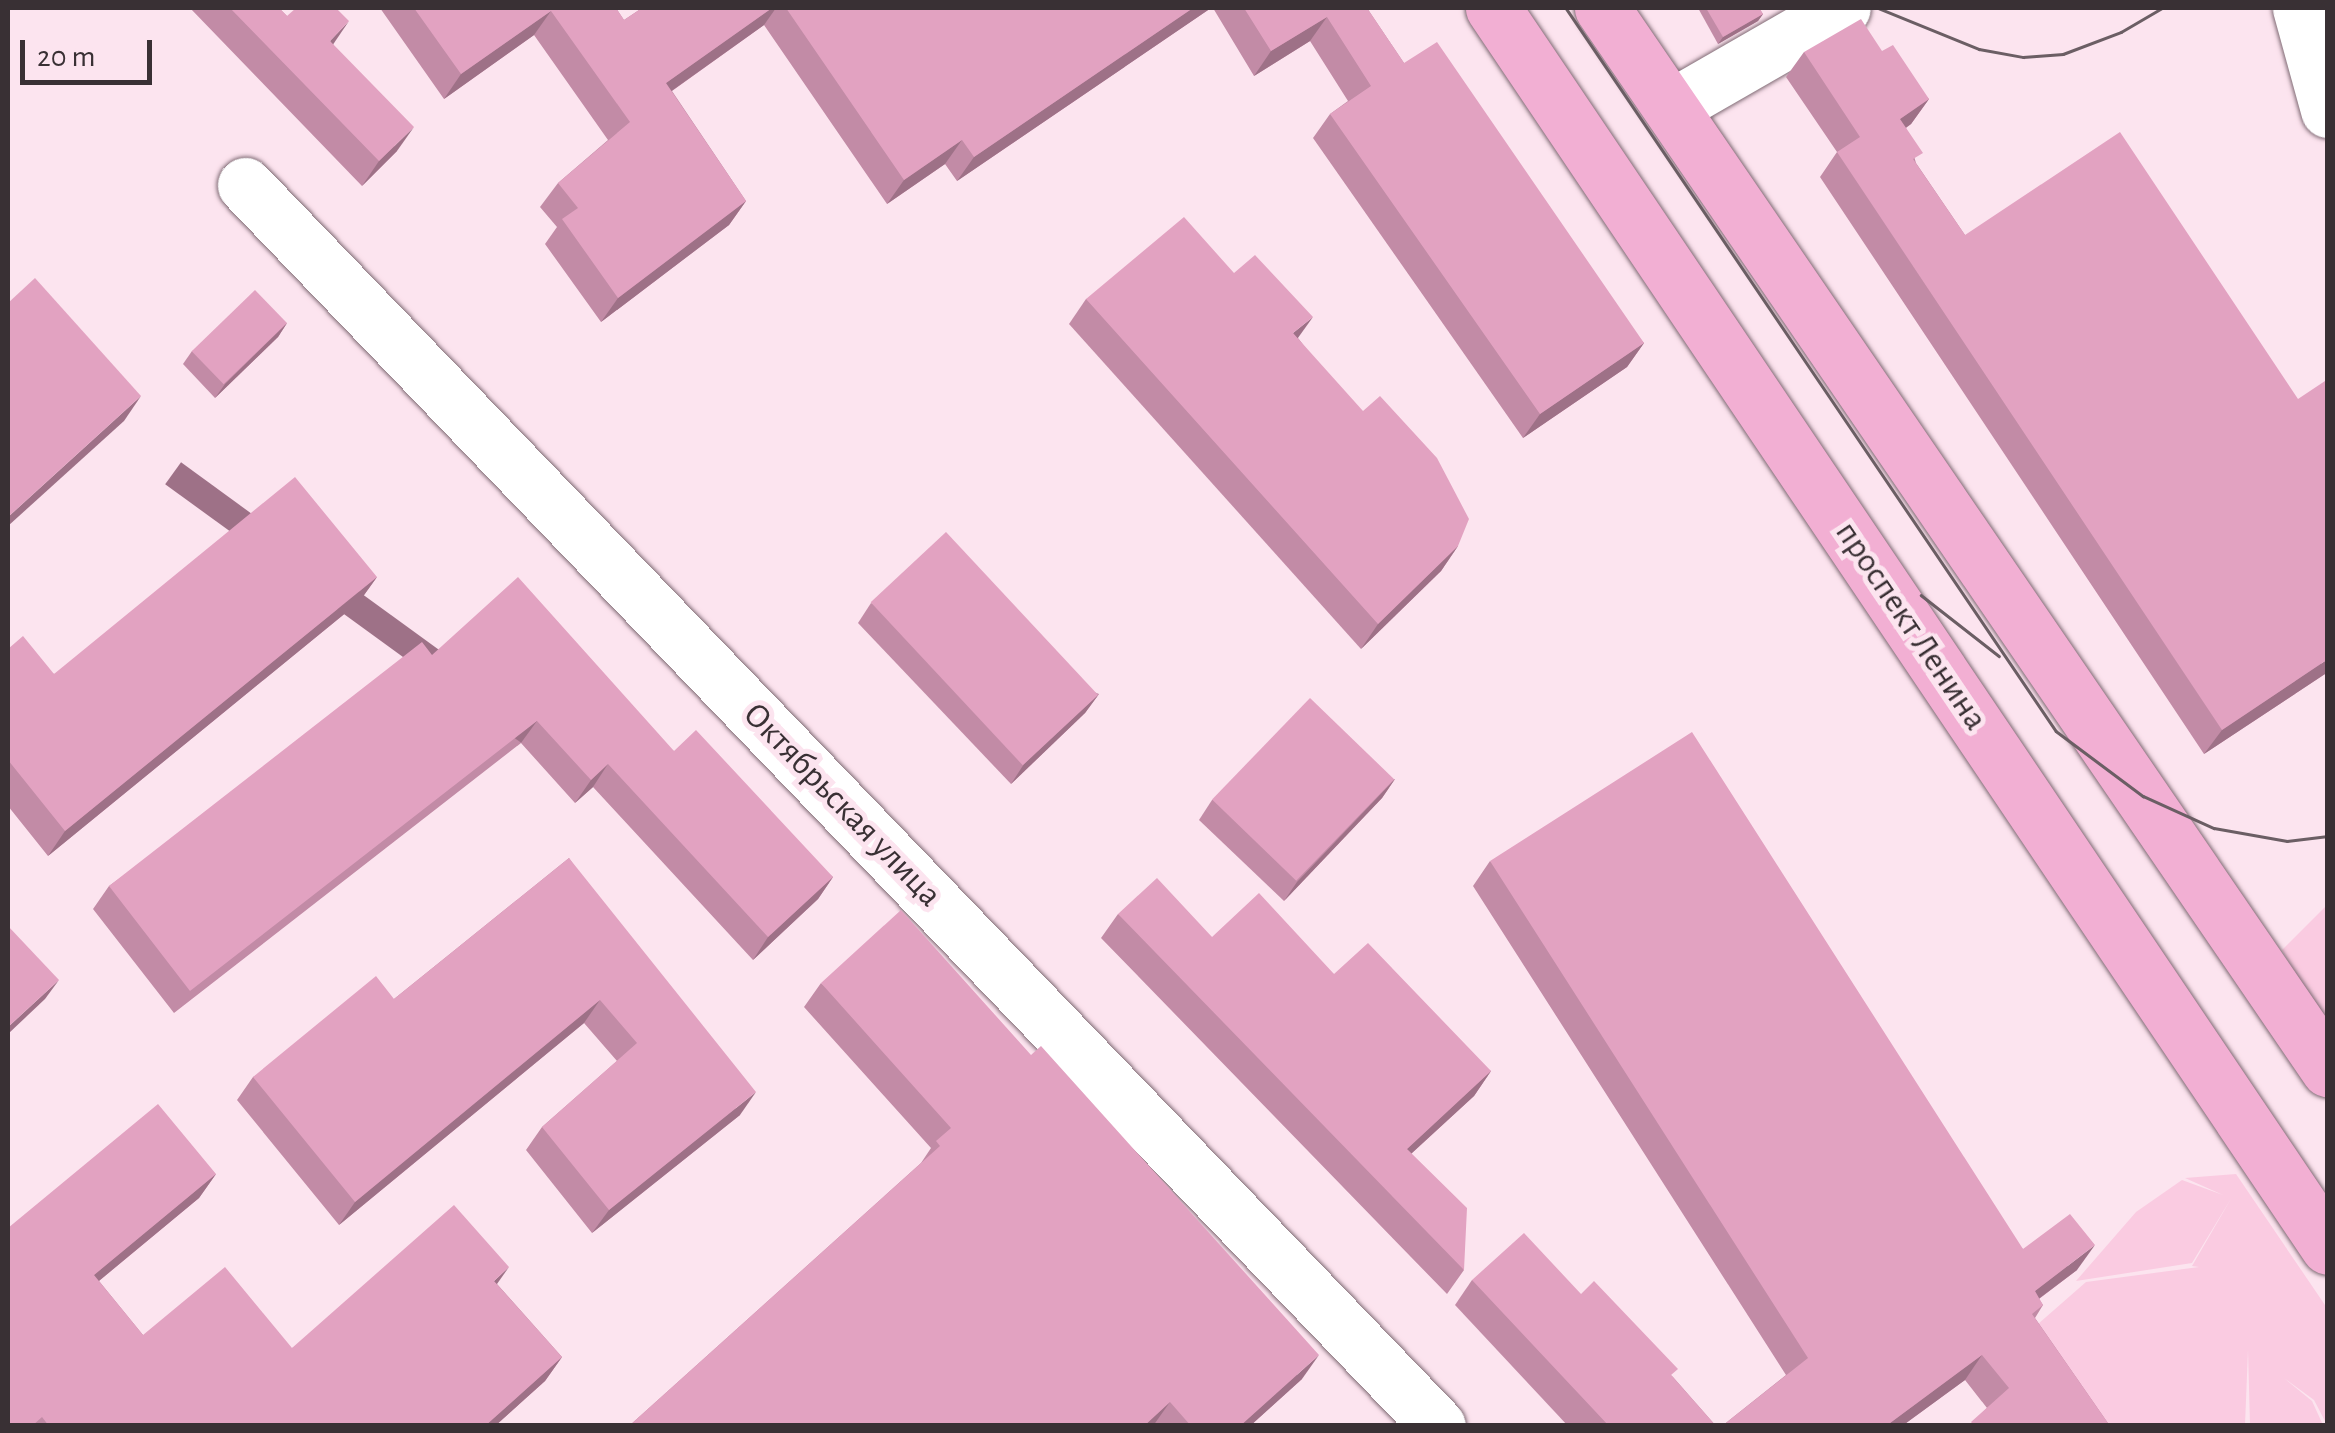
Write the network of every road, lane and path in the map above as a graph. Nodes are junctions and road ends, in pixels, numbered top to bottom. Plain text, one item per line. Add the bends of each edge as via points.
1 (1493, 8) edge
2 (1602, 8) edge
3 (2300, 8) edge
4 (1836, 12) edge
5 (1671, 107) junction
6 (2328, 110) edge
7 (245, 185) dead end
8 (2328, 1068) edge
9 (2328, 1246) edge
10 (1438, 1426) edge

1 - 9 main road, проспект Ленина
2 - 5 main road
3 - 6 street
4 - 5 street
5 - 8 main road
7 - 10 street, Октябрьская улица

